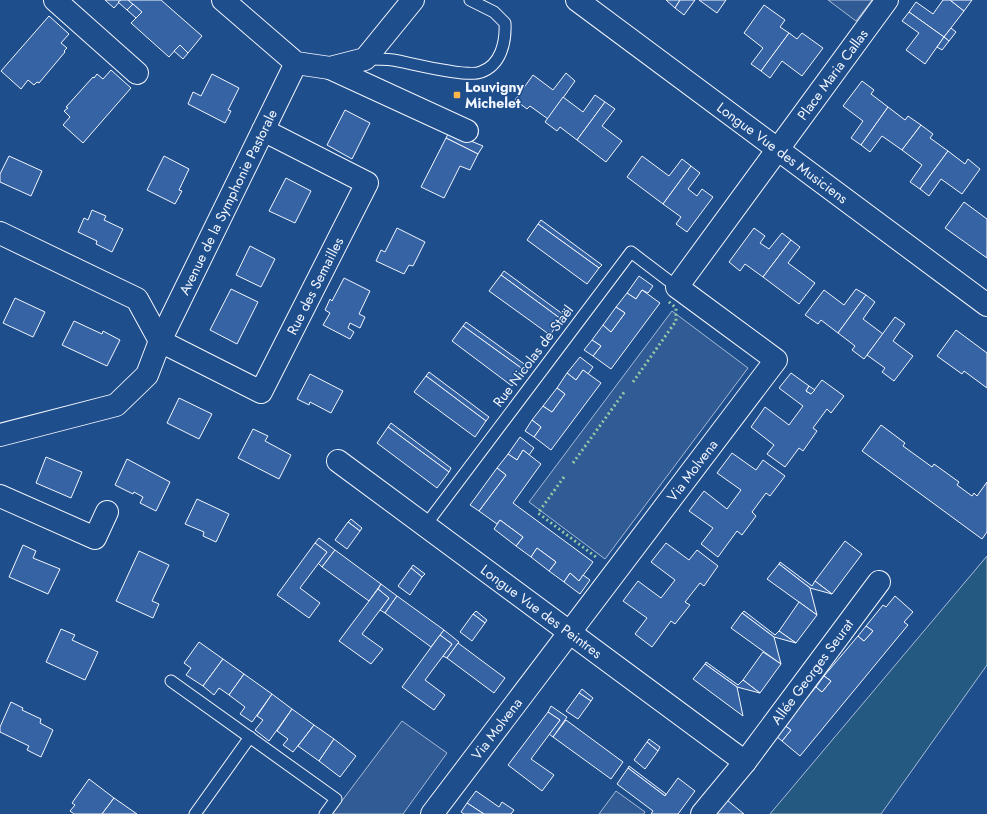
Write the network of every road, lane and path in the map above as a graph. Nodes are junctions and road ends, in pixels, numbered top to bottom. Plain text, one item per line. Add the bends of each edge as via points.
1 (55, 0) edge
2 (222, 0) edge
3 (413, 0) edge
4 (470, 0) edge
5 (577, 0) edge
6 (888, 0) edge
7 (365, 58) junction
8 (296, 63) junction
9 (330, 68) junction
10 (137, 73) dead end
11 (263, 130) junction
12 (467, 131) dead end
13 (778, 149) junction
14 (0, 233) edge
15 (677, 287) junction
16 (987, 305) edge
17 (160, 341) junction
18 (0, 435) edge
19 (338, 461) dead end
20 (0, 496) edge
21 (107, 512) dead end
22 (425, 526) junction
23 (879, 582) dead end
24 (570, 633) junction
25 (172, 681) dead end
26 (250, 737) junction
27 (745, 762) junction
28 (195, 814) edge
29 (325, 814) edge
30 (432, 814) edge
31 (702, 814) edge

1 - 10 street
2 - 8 street
3 - 7 street
4 - 7 lane via 494,12 505,23 506,37 502,51 496,62 488,69 480,73 460,72
5 - 13 street, Longue Vue des Musiciens
6 - 13 street, Place Maria Callas
7 - 9 street
8 - 9 street
8 - 11 street, Avenue de la Symphonie Pastorale
9 - 12 street
11 - 17 street, Avenue de la Symphonie Pastorale
11 - 17 street, Rue des Semailles via 367,183 261,392
13 - 15 street
13 - 16 street, Longue Vue des Musiciens
14 - 17 street via 137,299
15 - 22 lane, Rue Nicolas de Staël via 630,252
15 - 24 street, Via Molvena via 776,360
17 - 18 street, Avenue de la Symphonie Pastorale via 147,375 116,404
19 - 22 street, Longue Vue des Peintres
20 - 21 street via 95,538
22 - 24 street, Longue Vue des Peintres
23 - 27 street, Allée Georges Seurat
24 - 27 street, Longue Vue des Peintres
24 - 30 street, Via Molvena
25 - 26 lane
26 - 28 lane
26 - 29 lane via 336,799
27 - 31 street, Allée Georges Seurat

